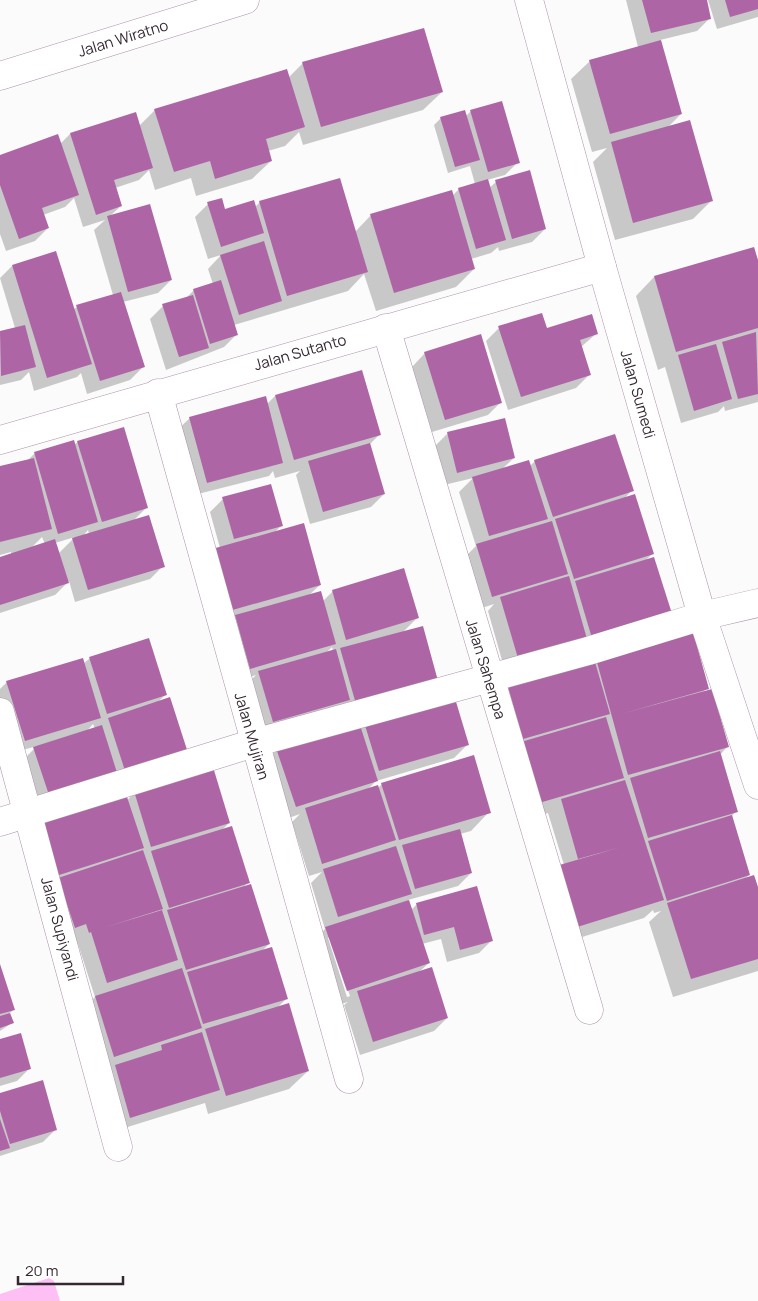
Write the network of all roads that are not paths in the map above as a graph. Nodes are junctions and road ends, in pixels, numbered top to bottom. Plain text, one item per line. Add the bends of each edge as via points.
1 (245, 0) edge
2 (529, 0) edge
3 (0, 76) edge
4 (602, 267) junction
5 (386, 328) junction
6 (158, 393) junction
7 (0, 440) edge
8 (758, 603) edge
9 (702, 616) junction
10 (489, 678) junction
11 (0, 712) edge
12 (254, 743) junction
13 (758, 785) edge
14 (29, 814) junction
15 (0, 822) edge
16 (589, 1010) dead end
17 (349, 1079) dead end
18 (118, 1147) dead end

1 - 3 street, Jalan Wiratno
2 - 4 street, Jalan Sumedi
4 - 5 street, Jalan Sutanto
4 - 9 street, Jalan Sumedi
5 - 6 street, Jalan Sutanto
5 - 10 street, Jalan Sahempa
6 - 7 street, Jalan Sutanto
6 - 12 street, Jalan Mujiran
8 - 9 street
9 - 10 street via 588,652
9 - 13 street, Jalan Sumedi
10 - 12 street
10 - 16 street, Jalan Sahempa
11 - 14 street, Jalan Supiyandi
12 - 14 street
12 - 17 street, Jalan Mujiran
14 - 15 street
14 - 18 street, Jalan Supiyandi

